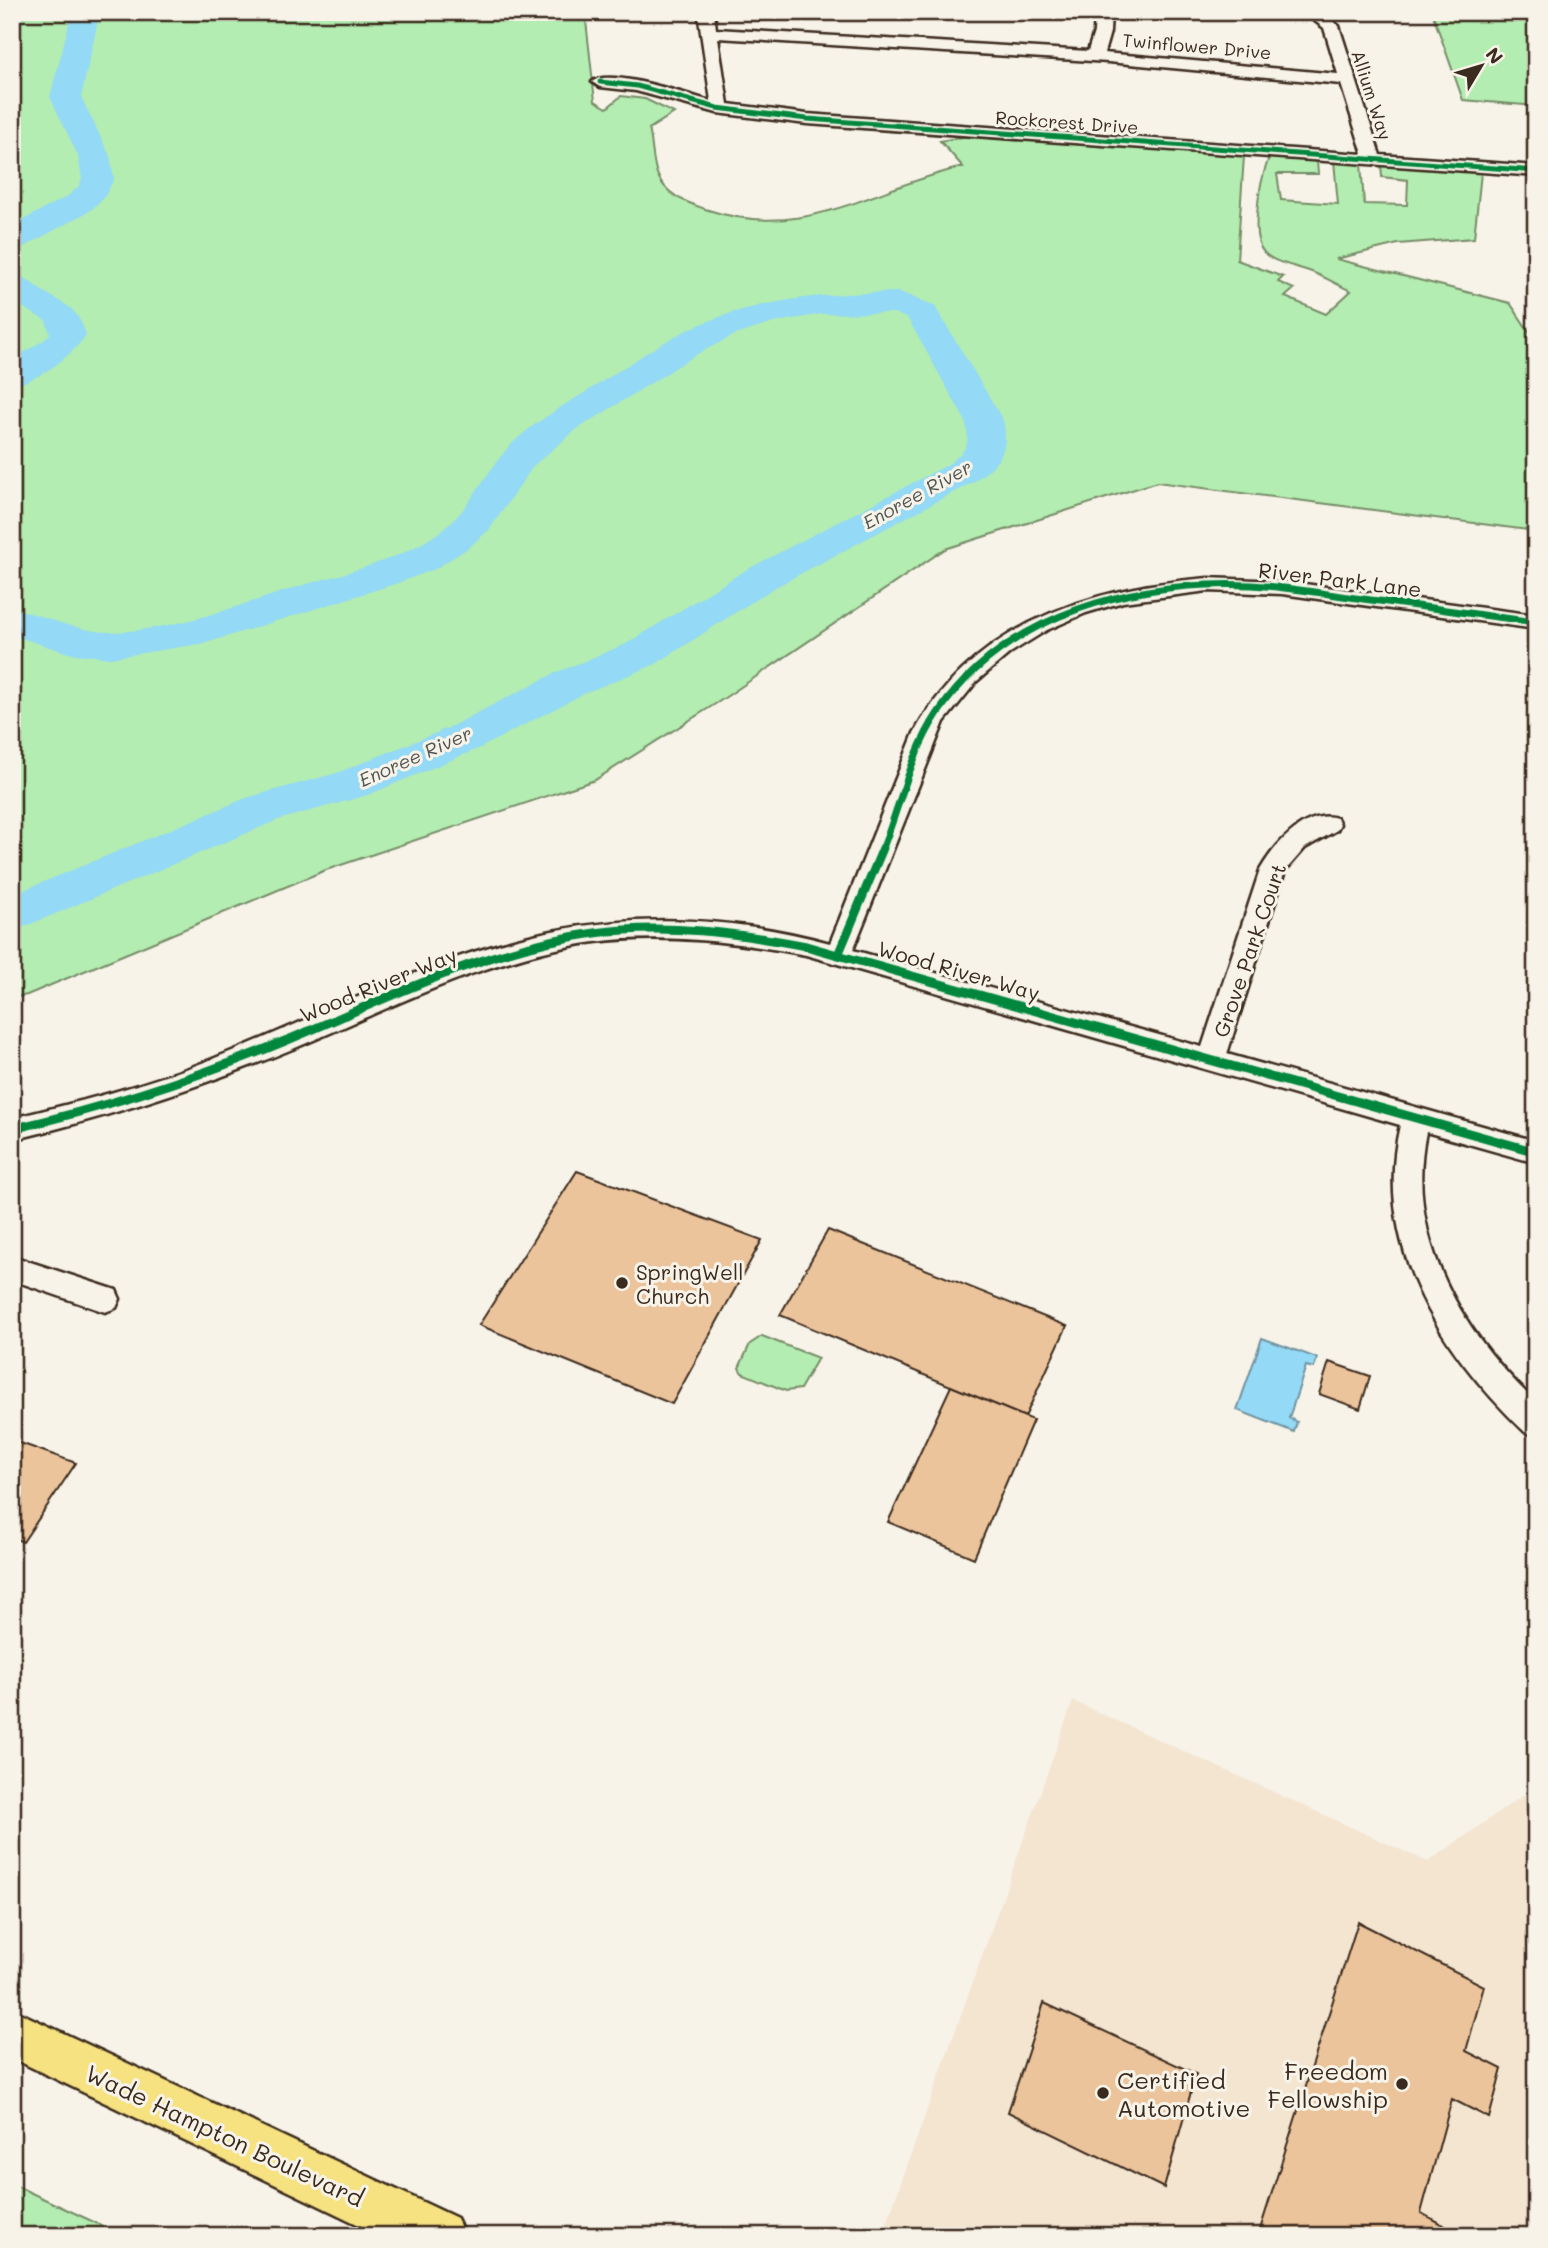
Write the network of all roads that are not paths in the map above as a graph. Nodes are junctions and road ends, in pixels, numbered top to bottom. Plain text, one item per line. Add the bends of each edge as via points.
1 (706, 12) edge
2 (1103, 12) edge
3 (1310, 12) edge
4 (709, 33) junction
5 (1095, 56) junction
6 (1347, 80) junction
7 (600, 82) dead end
8 (720, 108) junction
9 (1373, 159) junction
10 (1536, 171) edge
11 (1536, 622) edge
12 (1328, 824) dead end
13 (838, 955) junction
14 (1212, 1060) junction
15 (1415, 1119) junction
16 (12, 1129) edge
17 (1536, 1152) edge
18 (12, 1268) edge
19 (105, 1299) dead end
20 (1536, 1422) edge
21 (12, 2033) edge
22 (439, 2236) edge

1 - 4 street
2 - 5 street
3 - 6 street, Allium Way via 1331,26
4 - 5 street, Twinflower Drive
4 - 8 street
5 - 6 street, Twinflower Drive
6 - 9 street, Allium Way
7 - 8 street, Rockcrest Drive via 637,86
8 - 9 street, Rockcrest Drive via 807,119
9 - 10 street, Rockcrest Drive
11 - 13 street, River Park Lane via 1284,588 1214,585 1124,595 1041,624 984,660 939,711
12 - 14 street, Grove Park Court via 1304,834 1273,870
13 - 14 street, Wood River Way
13 - 16 street, Wood River Way via 765,937 697,930 620,930 557,940 455,970 150,1093
14 - 15 street, Wood River Way
15 - 17 street, Wood River Way
15 - 20 street via 1406,1166 1421,1265 1468,1350
18 - 19 street
21 - 22 main road, Wade Hampton Boulevard

